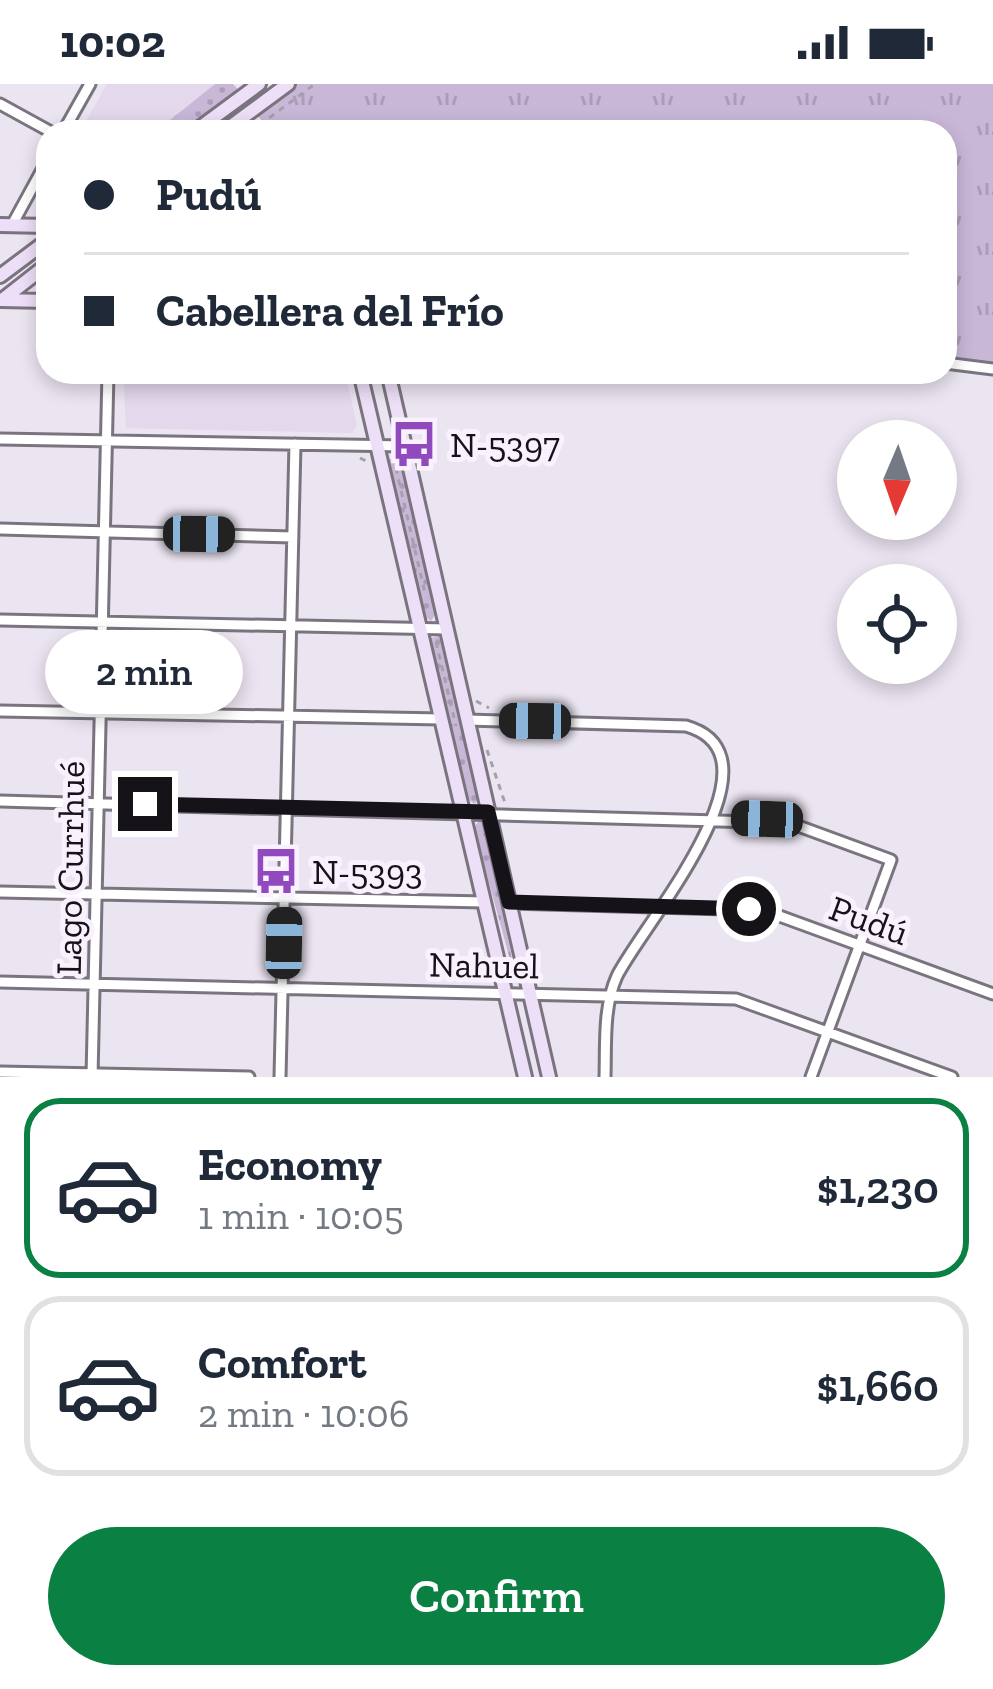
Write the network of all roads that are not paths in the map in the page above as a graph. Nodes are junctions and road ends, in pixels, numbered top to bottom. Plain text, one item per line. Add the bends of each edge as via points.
1 (89, 84) edge
2 (259, 84) edge
3 (288, 84) edge
4 (0, 104) edge
5 (70, 120) edge
6 (210, 120) edge
7 (239, 120) edge
8 (36, 124) edge
9 (36, 177) edge
10 (3, 225) edge
11 (36, 226) edge
12 (36, 250) edge
13 (36, 273) edge
14 (0, 276) edge
15 (1, 301) edge
16 (36, 301) edge
17 (957, 364) edge
18 (993, 369) edge
19 (108, 384) edge
20 (363, 384) edge
21 (390, 384) edge
22 (0, 439) edge
23 (106, 441) junction
24 (295, 444) junction
25 (377, 445) junction
26 (399, 450) junction
27 (0, 529) edge
28 (104, 531) junction
29 (293, 536) junction
30 (0, 620) edge
31 (102, 622) junction
32 (291, 626) junction
33 (421, 628) junction
34 (441, 633) junction
35 (0, 711) edge
36 (100, 713) junction
37 (289, 717) junction
38 (442, 719) junction
39 (467, 720) junction
40 (0, 801) edge
41 (98, 803) junction
42 (286, 808) junction
43 (464, 811) junction
44 (488, 812) junction
45 (715, 818) junction
46 (0, 892) edge
47 (96, 894) junction
48 (284, 898) junction
49 (485, 902) junction
50 (509, 902) junction
51 (659, 907) junction
52 (860, 945) junction
53 (0, 982) edge
54 (94, 984) junction
55 (282, 988) junction
56 (506, 992) junction
57 (530, 993) junction
58 (993, 994) edge
59 (610, 996) junction
60 (828, 1031) junction
61 (0, 1072) edge
62 (92, 1075) edge
63 (249, 1077) edge
64 (280, 1077) edge
65 (525, 1077) edge
66 (548, 1077) edge
67 (604, 1077) edge
68 (811, 1077) edge
69 (952, 1077) edge

1 - 5 street
2 - 6 main road
3 - 7 main road
4 - 8 street
9 - 10 street
10 - 11 main road
12 - 14 main road
13 - 15 main road
15 - 16 main road
17 - 18 street
19 - 23 street, Lago Currhué
20 - 25 main road
21 - 26 main road
22 - 23 street
23 - 24 street
23 - 28 street, Lago Currhué
24 - 25 street
24 - 29 street
25 - 26 street
25 - 33 main road
26 - 34 main road
27 - 28 street
28 - 29 street
28 - 31 street, Lago Currhué
29 - 32 street
30 - 31 street
31 - 32 street
31 - 36 street, Lago Currhué
32 - 33 street
32 - 37 street
33 - 34 street
33 - 38 main road
34 - 39 main road
35 - 36 street
36 - 37 street
36 - 41 street, Lago Currhué
37 - 38 street
37 - 42 street
38 - 43 main road
39 - 44 main road
39 - 45 street via 702,732 724,778
40 - 41 street
41 - 42 street
41 - 47 street, Lago Currhué
42 - 43 street
42 - 48 street
43 - 44 street
43 - 49 main road
44 - 45 street
44 - 50 main road
45 - 51 street
45 - 52 street via 784,821 891,860
46 - 47 street
47 - 48 street
47 - 54 street, Lago Currhué
48 - 49 street
48 - 55 street
49 - 56 main road
50 - 51 street, Pudú
50 - 57 main road
51 - 52 street, Pudú via 763,910
51 - 59 street
52 - 58 street, Pudú
52 - 60 street
53 - 54 street, Nahuel
54 - 55 street, Nahuel
54 - 62 street, Lago Currhué
55 - 56 street, Nahuel
55 - 64 street
56 - 57 street, Nahuel
56 - 65 main road
57 - 59 street, Nahuel
57 - 66 main road
59 - 60 street, Nahuel via 741,1000
59 - 67 street
60 - 68 street
60 - 69 street, Nahuel
61 - 62 street
62 - 63 street

